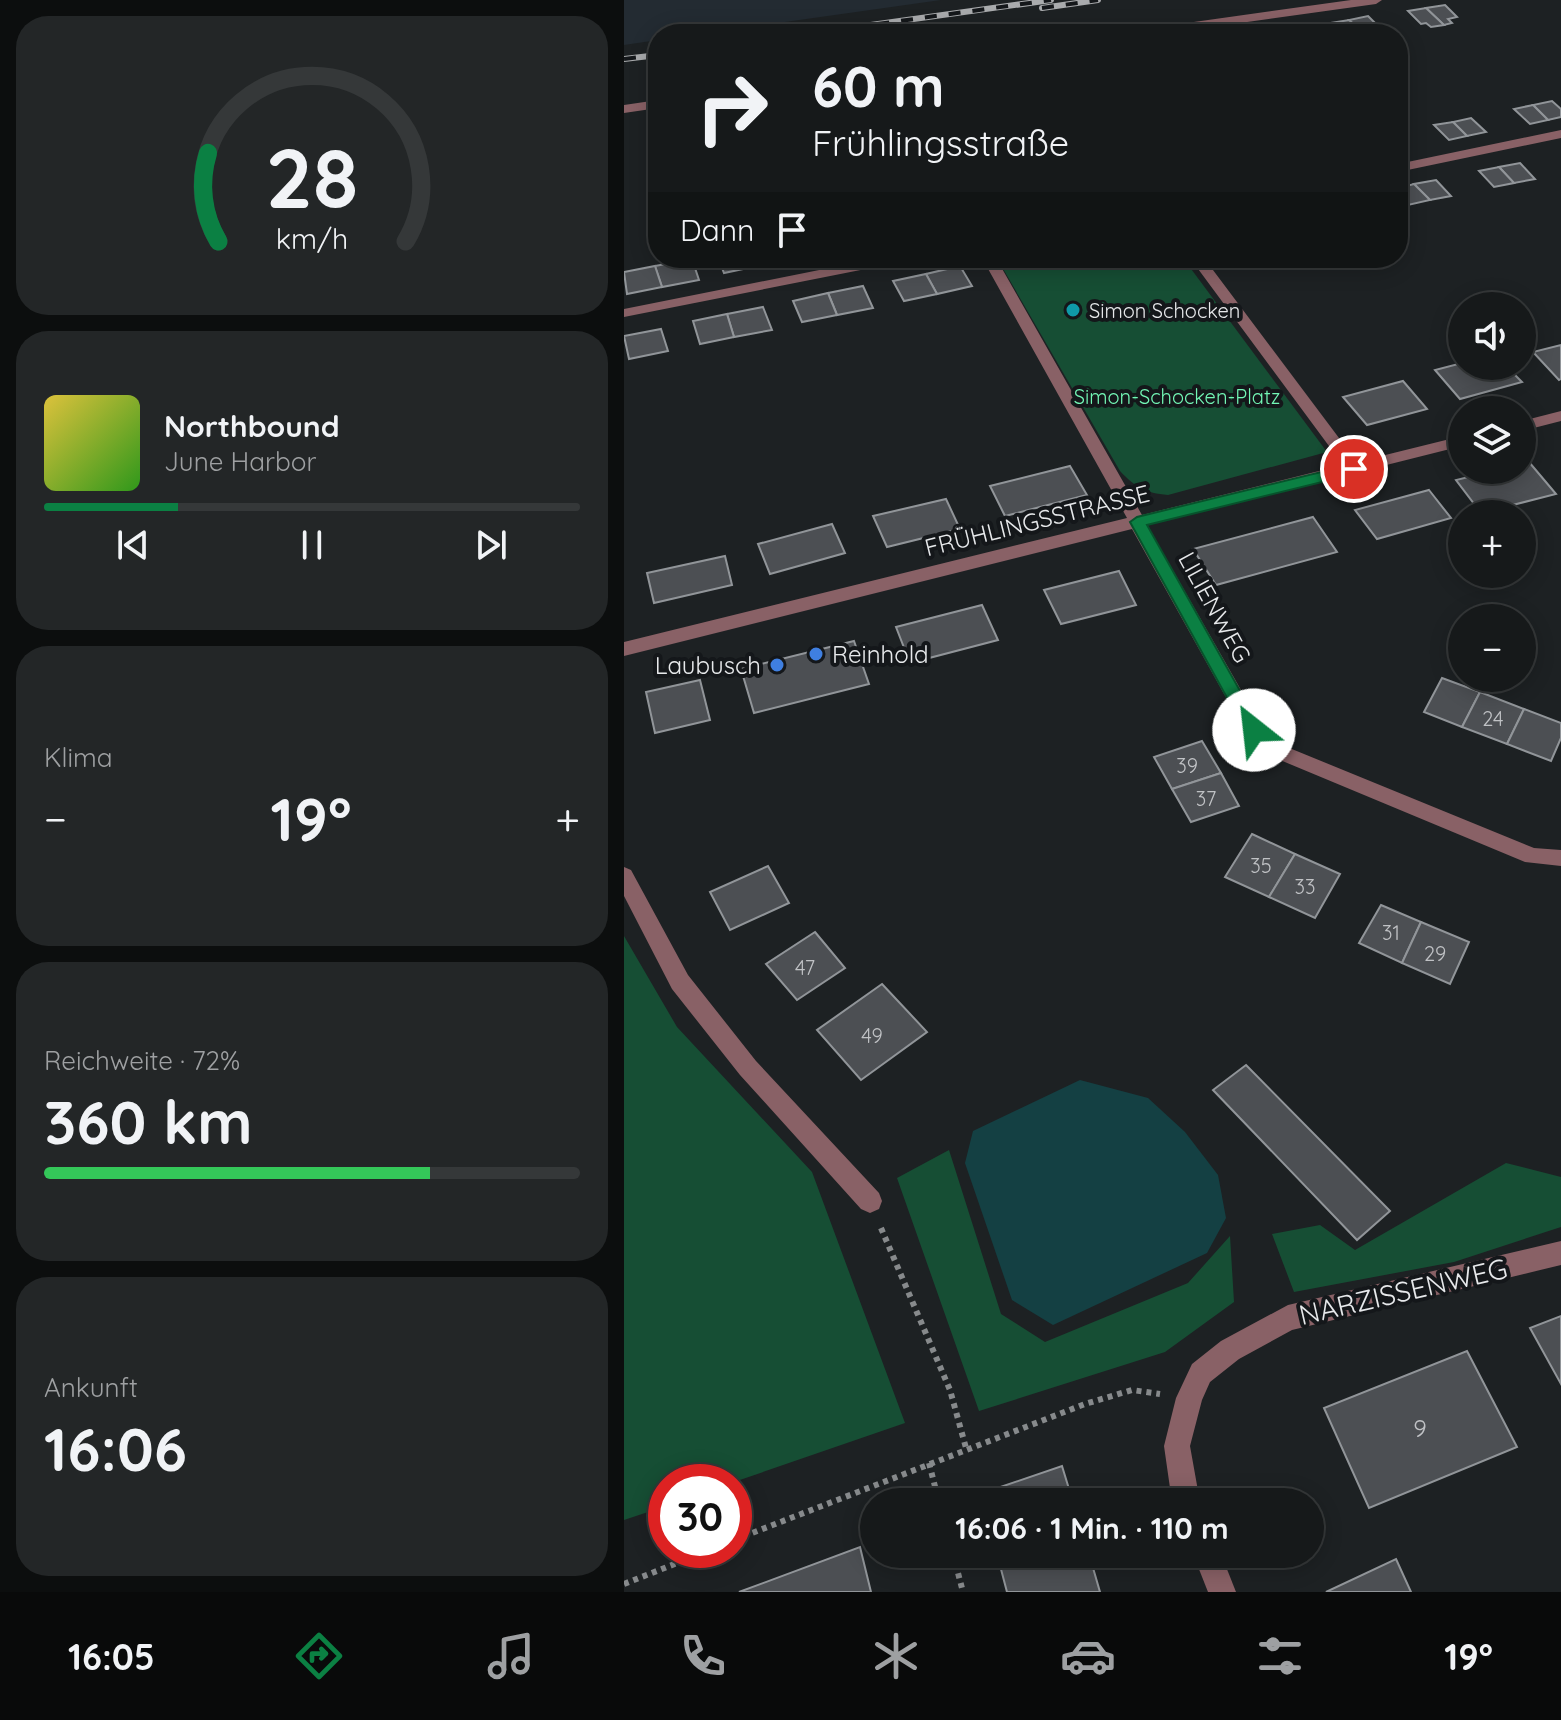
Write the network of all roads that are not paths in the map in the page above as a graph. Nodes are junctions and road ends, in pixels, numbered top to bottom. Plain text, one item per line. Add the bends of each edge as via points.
1 (1376, 0) edge
2 (1207, 24) edge
3 (648, 105) edge
4 (624, 109) edge
5 (1561, 134) edge
6 (1408, 166) edge
7 (851, 268) edge
8 (995, 268) edge
9 (1204, 268) edge
10 (624, 313) edge
11 (1561, 416) edge
12 (1536, 422) edge
13 (1448, 445) edge
14 (1354, 469) junction
15 (1137, 522) junction
16 (624, 649) edge
17 (1561, 858) edge
18 (624, 876) edge
19 (870, 1201) road end
20 (1561, 1253) edge
21 (1184, 1488) edge
22 (1213, 1568) edge
23 (1222, 1592) edge

1 - 2 street
3 - 4 street
5 - 6 street
7 - 10 street
8 - 15 street, LILIENWEG
9 - 14 street
11 - 12 street
13 - 14 street, FRÜHLINGSSTRASSE
14 - 15 street, FRÜHLINGSSTRASSE
15 - 16 street, FRÜHLINGSSTRASSE
15 - 17 street, LILIENWEG via 1254,730 1275,750 1532,856
18 - 19 street via 680,982 748,1068
20 - 21 street, NARZISSENWEG via 1288,1318 1230,1350 1201,1373 1189,1398 1177,1446
22 - 23 street

